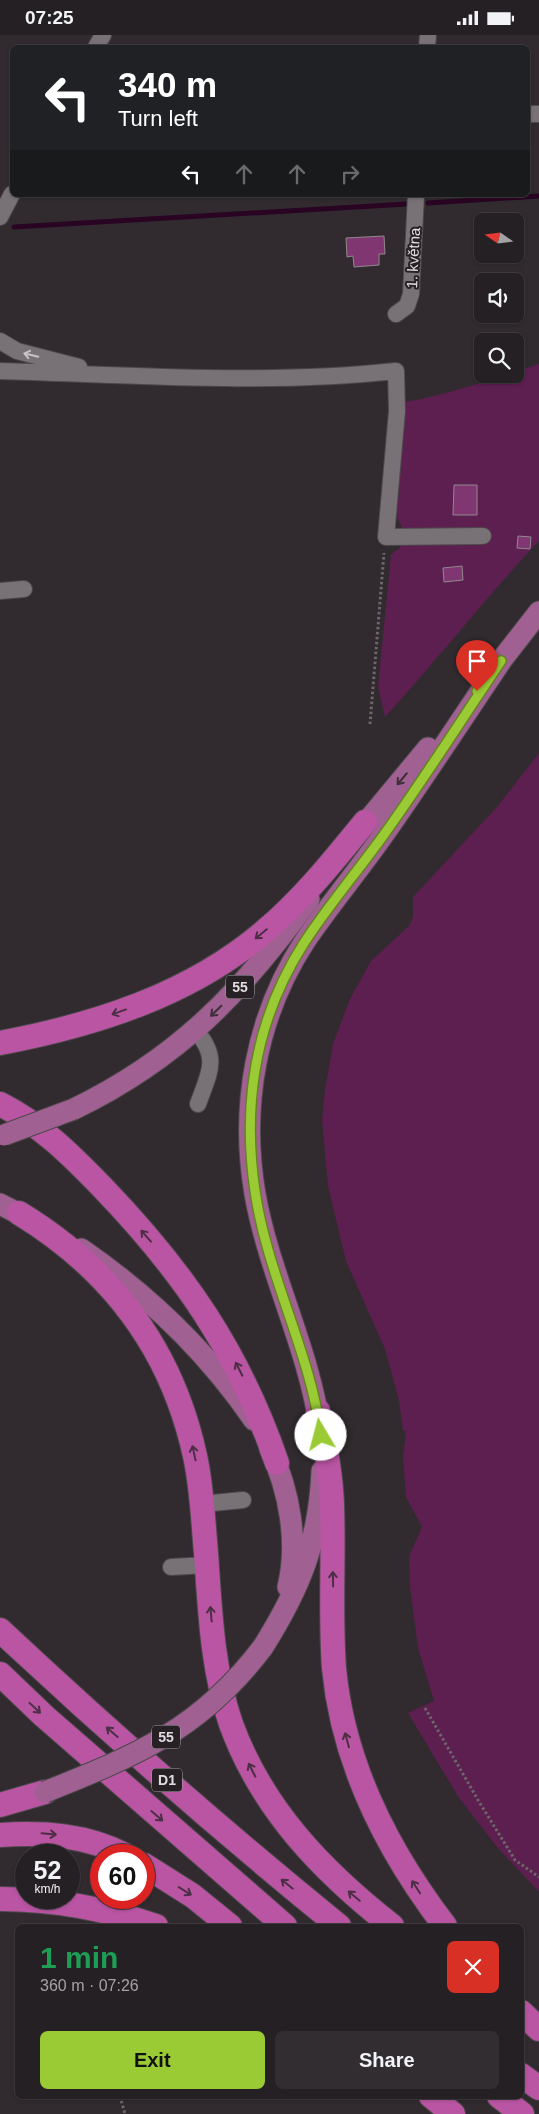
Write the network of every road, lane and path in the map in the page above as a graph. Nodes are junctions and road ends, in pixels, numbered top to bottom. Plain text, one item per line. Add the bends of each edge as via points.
1 (10, 197) edge
2 (416, 197) edge
3 (0, 217) edge
4 (396, 315) dead end
5 (0, 341) edge
6 (0, 371) edge
7 (113, 375) junction
8 (484, 535) dead end
9 (386, 537) junction
10 (24, 589) dead end
11 (0, 591) edge
12 (539, 612) edge
13 (501, 661) junction
14 (370, 724) dead end
15 (365, 822) junction
16 (196, 1031) junction
17 (0, 1043) edge
18 (0, 1104) edge
19 (198, 1104) dead end
20 (2, 1136) edge
21 (10, 1209) edge
22 (318, 1411) junction
23 (277, 1463) junction
24 (243, 1500) dead end
25 (202, 1504) junction
26 (207, 1565) junction
27 (171, 1567) dead end
28 (0, 1630) edge
29 (263, 1647) junction
30 (0, 1674) edge
31 (425, 1708) dead end
32 (45, 1792) junction
33 (0, 1805) edge
34 (0, 1812) edge
35 (0, 1835) edge
36 (100, 1844) edge
37 (155, 1872) edge
38 (539, 1877) edge
39 (0, 1899) edge
40 (149, 1924) edge
41 (228, 1924) edge
42 (283, 1924) edge
43 (336, 1924) edge
44 (390, 1924) edge
45 (444, 1924) edge
46 (524, 2014) edge
47 (539, 2029) edge
48 (524, 2030) edge
49 (539, 2041) edge
50 (524, 2077) edge
51 (539, 2088) edge
52 (121, 2099) edge
53 (435, 2099) edge
54 (503, 2099) edge
55 (125, 2114) edge
56 (453, 2114) edge
57 (522, 2114) edge

1 - 3 street
2 - 4 street, 1. května via 411,294 407,307
7 -> 5 street via 28,354 9,348
6 - 7 street
7 - 9 street via 273,377 396,371 397,411
8 - 9 street
9 - 14 path
10 - 11 street
12 - 13 main road, 55
13 -> 15 main road, 55
13 - 22 main road, 55 via 383,836 304,943 282,981 260,1044 250,1119 255,1194 266,1241
15 -> 16 main road, 55 via 263,961
15 -> 17 highway via 315,881 266,930 204,975 154,999 102,1018
16 - 19 street via 206,1042 211,1056 210,1072
16 - 20 main road, 55, bridge via 134,1077 74,1109
23 -> 18 highway via 256,1406 230,1353 199,1302 173,1268 77,1162 32,1123
21 - 23 main road, 55 via 104,1265 164,1316 246,1407
25 -> 21 highway via 196,1458 183,1412 164,1366 144,1331 102,1277 57,1238
22 - 29 main road, 55 via 321,1479 312,1547 291,1599
45 -> 22 highway via 389,1842 360,1781 346,1737 334,1667 330,1472
23 - 29 main road, 55 via 291,1523 292,1562 286,1595
24 - 25 street
25 - 26 highway
26 - 27 street
44 -> 26 highway via 309,1853 253,1773 223,1695 212,1627
43 -> 28 highway, D1
29 - 32 main road, 55, bridge via 224,1693 174,1733
30 -> 42 highway, D1
31 - 38 path via 515,1860
32 - 33 highway
32 - 34 main road, 55
35 -> 36 highway via 68,1836
37 -> 41 highway via 193,1896
39 - 40 highway via 75,1906
46 - 47 highway
48 - 49 highway
50 - 51 highway
52 - 55 path
53 - 56 highway
54 - 57 highway

